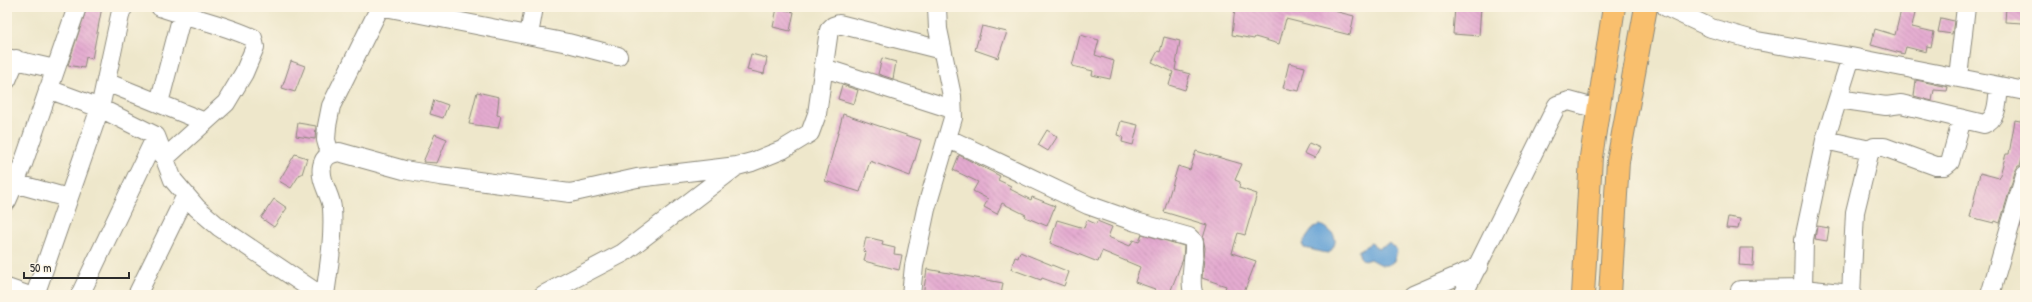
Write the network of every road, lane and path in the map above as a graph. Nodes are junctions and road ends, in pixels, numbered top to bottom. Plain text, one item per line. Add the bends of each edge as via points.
1 (77, 7) edge
2 (124, 7) edge
3 (160, 7) edge
4 (380, 7) edge
5 (385, 7) edge
6 (534, 7) edge
7 (937, 7) edge
8 (1614, 7) edge
9 (1646, 7) edge
10 (1666, 7) edge
11 (1966, 7) edge
12 (194, 14) edge
13 (529, 35) junction
14 (942, 50) junction
15 (618, 56) dead end
16 (1851, 57) junction
17 (11, 58) edge
18 (824, 68) junction
19 (55, 70) junction
20 (1958, 77) junction
21 (7, 80) edge
22 (106, 82) junction
23 (2000, 87) junction
24 (48, 89) junction
25 (2025, 91) edge
26 (1838, 99) junction
27 (159, 103) junction
28 (100, 108) junction
29 (952, 109) junction
30 (1598, 109) junction
31 (1962, 119) junction
32 (205, 122) junction
33 (156, 136) junction
34 (947, 138) junction
35 (1825, 140) junction
36 (1870, 150) junction
37 (330, 154) junction
38 (165, 158) junction
39 (737, 166) junction
40 (2025, 175) edge
41 (14, 184) junction
42 (186, 195) junction
43 (68, 198) junction
44 (7, 201) edge
45 (1478, 267) junction
46 (7, 288) edge
47 (1803, 289) junction
48 (1851, 294) edge
49 (27, 295) edge
50 (35, 295) edge
51 (80, 295) edge
52 (137, 295) edge
53 (320, 295) edge
54 (325, 295) edge
55 (543, 295) edge
56 (911, 295) edge
57 (1194, 295) edge
58 (1413, 295) edge
59 (1463, 295) edge
60 (1583, 295) edge
61 (1610, 295) edge
62 (1740, 295) edge
63 (1990, 295) edge

1 - 19 street
2 - 22 street
3 - 12 street
4 - 37 street via 331,106 326,140
5 - 13 street
6 - 13 street
7 - 14 street
8 - 30 main road
9 - 61 main road via 1618,161
10 - 16 street via 1711,28 1757,41
11 - 20 street
12 - 27 street
12 - 32 street via 253,38 255,47 244,73 226,103
13 - 15 street
14 - 18 street via 839,24 829,30
14 - 29 street via 952,96
16 - 20 street
16 - 26 street
17 - 19 street
17 - 21 street
18 - 29 street
18 - 39 street via 817,114 810,133 782,150
19 - 24 street
20 - 23 street
22 - 27 street
22 - 28 street
23 - 25 street
23 - 31 street via 1995,114 1991,121 1984,124
24 - 28 street
24 - 41 street
26 - 31 street via 1886,106 1901,104
26 - 35 street
27 - 32 street
28 - 33 street
28 - 43 street
29 - 34 street via 953,118
30 - 45 street via 1569,101 1557,105
30 - 60 main road via 1590,157
31 - 36 street via 1950,162 1945,166 1936,166 1884,147 1874,147
32 - 38 street
33 - 38 street
33 - 51 street
34 - 56 street via 926,209 914,266
34 - 57 street via 1088,205 1189,237 1194,242
35 - 36 street
35 - 47 street via 1804,239
36 - 48 street via 1855,212
37 - 39 street via 339,152 404,170 440,176 570,192 637,178
37 - 54 street via 324,158 321,168 332,206 333,232
38 - 42 street via 173,180
39 - 55 street via 623,253
40 - 63 street
41 - 43 street
41 - 44 street
42 - 52 street
42 - 53 street via 219,227
43 - 50 street
45 - 58 street
45 - 59 street
46 - 49 street
47 - 48 street
47 - 62 street via 1740,290

